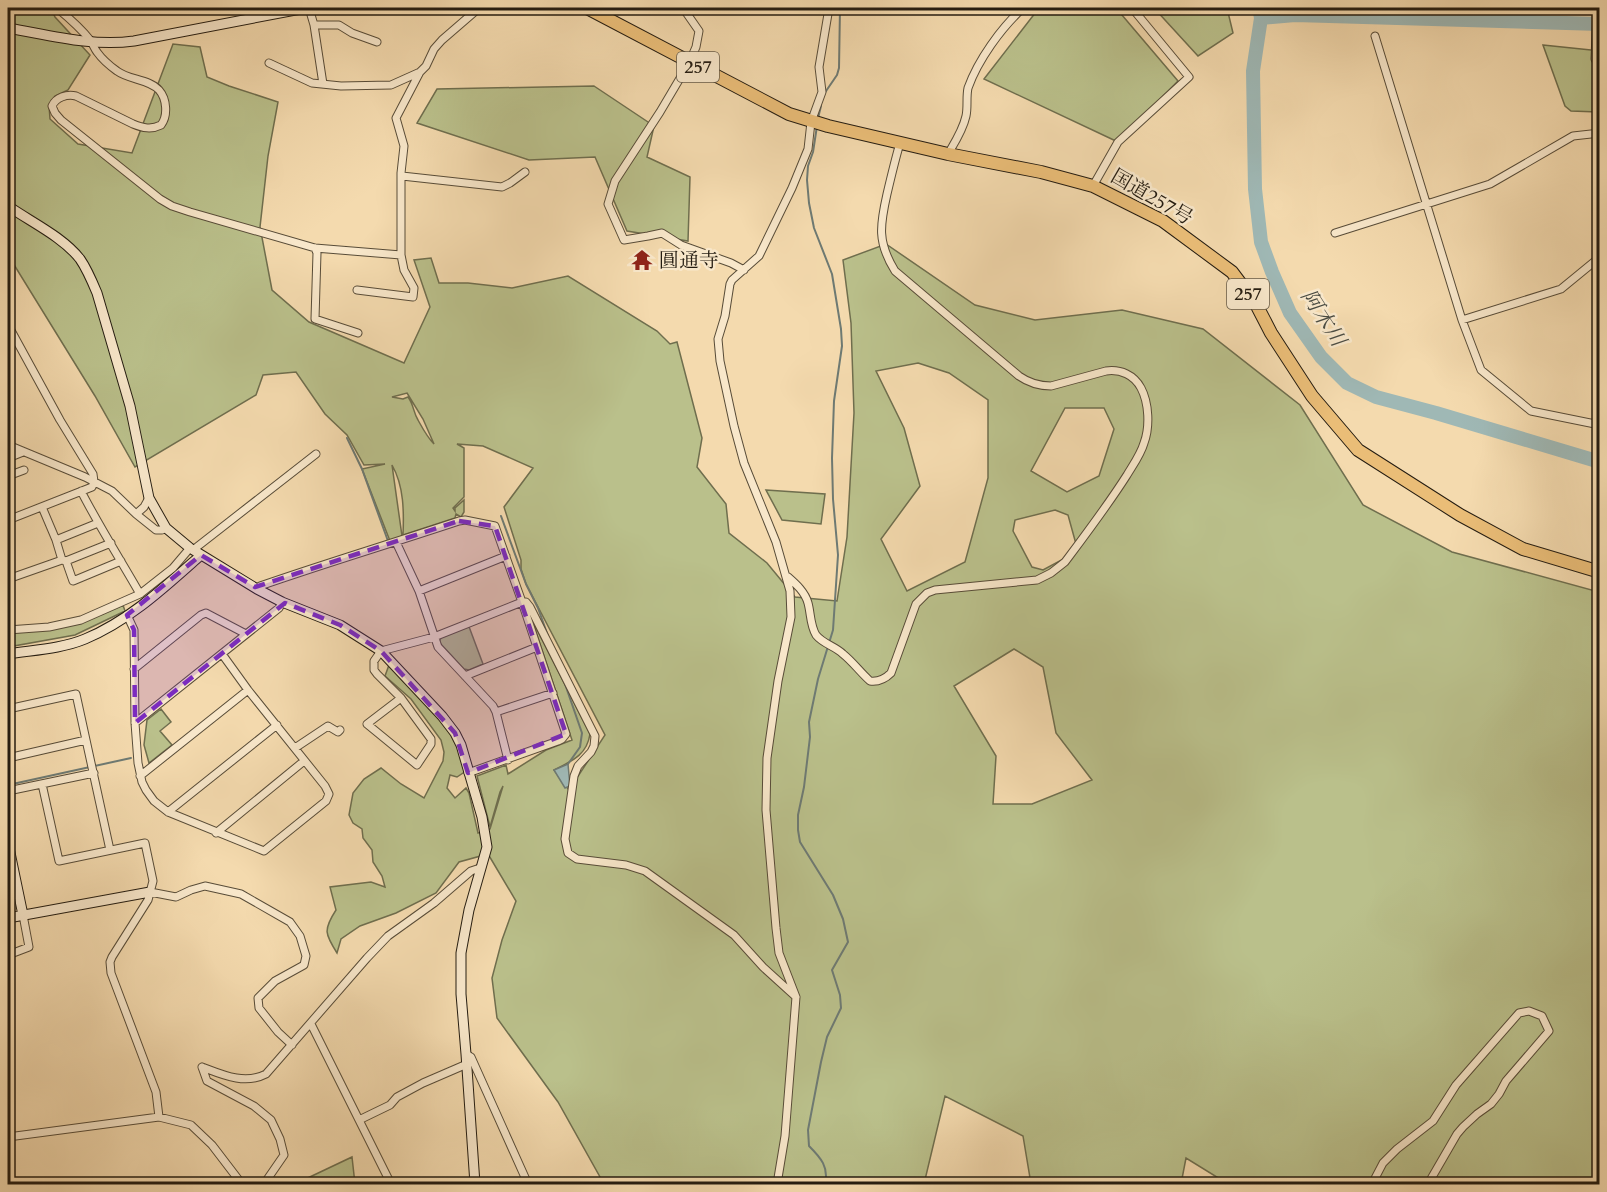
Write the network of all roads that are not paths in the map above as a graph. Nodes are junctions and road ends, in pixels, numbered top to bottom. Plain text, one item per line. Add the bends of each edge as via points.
1 (57, 8) edge
2 (307, 8) edge
3 (479, 8) edge
4 (587, 8) edge
5 (683, 8) edge
6 (829, 8) edge
7 (1023, 8) edge
8 (1132, 8) edge
9 (284, 9) edge
10 (1597, 9) edge
11 (314, 25) junction
12 (8, 28) edge
13 (1375, 36) dead end
14 (92, 42) junction
15 (377, 42) dead end
16 (269, 63) dead end
17 (689, 63) junction
18 (1599, 69) edge
19 (420, 72) junction
20 (323, 84) junction
21 (811, 122) junction
22 (1599, 133) edge
23 (900, 143) junction
24 (948, 154) junction
25 (525, 172) dead end
26 (402, 176) junction
27 (1093, 186) junction
28 (1426, 205) junction
29 (8, 206) edge
30 (1335, 233) dead end
31 (315, 248) junction
32 (401, 255) junction
33 (1599, 257) edge
34 (744, 270) junction
35 (357, 290) dead end
36 (1462, 320) junction
37 (8, 325) edge
38 (358, 333) dead end
39 (1599, 425) edge
40 (8, 445) edge
41 (23, 452) junction
42 (316, 454) dead end
43 (8, 458) edge
44 (24, 470) dead end
45 (8, 476) edge
46 (94, 482) junction
47 (81, 491) junction
48 (149, 498) junction
49 (42, 507) junction
50 (136, 514) junction
51 (8, 520) edge
52 (98, 523) junction
53 (166, 528) junction
54 (56, 540) junction
55 (396, 542) junction
56 (111, 543) junction
57 (195, 551) junction
58 (506, 556) junction
59 (64, 560) junction
60 (121, 561) junction
61 (1599, 572) edge
62 (787, 576) junction
63 (8, 579) edge
64 (257, 589) junction
65 (419, 591) junction
66 (140, 594) junction
67 (282, 602) junction
68 (522, 602) junction
69 (128, 615) junction
70 (8, 630) edge
71 (246, 634) junction
72 (434, 637) junction
73 (537, 647) junction
74 (381, 651) junction
75 (8, 654) edge
76 (222, 654) junction
77 (134, 669) junction
78 (465, 676) junction
79 (248, 690) junction
80 (553, 693) junction
81 (401, 698) junction
82 (8, 709) edge
83 (496, 712) junction
84 (135, 723) junction
85 (277, 725) junction
86 (340, 730) dead end
87 (86, 740) junction
88 (295, 748) junction
89 (8, 758) edge
90 (508, 760) junction
91 (304, 761) junction
92 (94, 773) junction
93 (468, 773) junction
94 (140, 776) junction
95 (42, 784) junction
96 (8, 791) edge
97 (168, 812) junction
98 (216, 833) junction
99 (8, 843) edge
100 (110, 850) junction
101 (480, 868) junction
102 (150, 892) junction
103 (23, 915) junction
104 (8, 918) edge
105 (8, 955) edge
106 (796, 997) junction
107 (311, 1024) junction
108 (292, 1045) junction
109 (466, 1059) junction
110 (159, 1118) junction
111 (359, 1120) junction
112 (8, 1137) edge
113 (240, 1185) edge
114 (264, 1185) edge
115 (391, 1185) edge
116 (475, 1185) edge
117 (528, 1185) edge
118 (777, 1185) edge
119 (1372, 1185) edge
120 (1428, 1185) edge

1 - 14 street
2 - 9 street
2 - 11 street
3 - 19 street via 442,40
4 - 17 highway, 国道257号 / 257
5 - 17 street via 699,31
6 - 21 street via 819,67 822,92
7 - 24 street via 992,43 972,78 967,92 967,115
8 - 27 street via 1189,77 1118,142
9 - 14 street via 134,41
10 - 18 street via 1595,59
11 - 15 street via 339,26
11 - 20 street
12 - 14 street
13 - 28 street
14 - 31 street via 120,74 160,91 165,104 164,121 153,128 140,127 69,95 53,104 58,117 172,206
16 - 20 street via 312,83
17 - 21 highway, 国道257号 / 257
17 - 34 street via 615,181 608,204 624,240 662,233 681,245
19 - 20 street via 391,85
19 - 26 street via 396,118 404,146
21 - 23 highway, 国道257号 / 257
21 - 34 street via 808,149 792,188 759,256
22 - 28 street via 1573,136 1490,184
23 - 24 highway, 国道257号 / 257
23 - 62 street via 881,222 881,238 895,271 1029,382 1051,386 1106,370 1126,373 1140,386 1145,399 1147,435 1118,490 1065,562 1037,580 927,593 916,604 891,673 879,681 870,681 845,655 814,632 806,597
24 - 27 highway, 国道257号 / 257
25 - 26 street via 502,187
26 - 32 street
27 - 61 highway, 国道257号 / 257 via 1163,221 1232,272 1312,396 1358,450 1460,515 1523,549
28 - 30 street
28 - 36 street
29 - 48 street via 65,244 90,276 130,406
31 - 32 street
31 - 38 street via 315,319
32 - 35 street via 414,288 413,297
33 - 36 street via 1561,289
34 - 62 street via 730,284 718,339 720,361 744,463
36 - 39 street via 1481,370 1531,411
37 - 46 street
40 - 41 street
41 - 43 street
41 - 46 street
42 - 57 street
44 - 45 street
46 - 47 street
46 - 50 street via 112,491
47 - 49 street
47 - 52 street
48 - 50 street
48 - 53 street
49 - 51 street
49 - 54 street
50 - 53 street via 156,530
52 - 54 street
52 - 56 street
53 - 57 street
54 - 59 street
55 - 58 street via 465,520 495,526
55 - 64 street
55 - 65 street
56 - 59 street
56 - 60 street
57 - 64 street
57 - 66 street
57 - 69 street via 158,593
58 - 65 street
58 - 68 street
59 - 60 street via 73,581
59 - 63 street
60 - 66 street
62 - 106 street via 791,617 771,725 766,810 779,953
64 - 67 street
65 - 72 street
66 - 70 street via 81,620
67 - 71 street
67 - 74 street via 340,625
68 - 72 street
68 - 73 street
68 - 106 street via 530,607 595,736 594,746 574,776 565,839 568,853 577,859 645,871 728,930
69 - 75 street via 85,639
69 - 77 street via 134,630
71 - 76 street
71 - 77 street via 206,613
72 - 74 street
72 - 78 street via 438,647
73 - 78 street
73 - 80 street
74 - 81 street via 374,661 375,670
74 - 93 street via 455,733
76 - 79 street
76 - 84 street
77 - 84 street
78 - 83 street
79 - 85 street
79 - 94 street
80 - 83 street
80 - 90 street via 565,736
81 - 81 street via 367,724 417,765 431,739
82 - 87 street via 76,694
83 - 90 street
84 - 94 street
85 - 88 street
85 - 97 street
86 - 88 street via 328,726
87 - 89 street
87 - 92 street
88 - 91 street
90 - 93 street
91 - 98 street
91 - 98 street via 328,791 326,801 264,851
92 - 95 street
92 - 100 street
93 - 101 street via 483,817 487,847
94 - 97 street via 154,801
95 - 96 street
95 - 100 street via 59,861
97 - 98 street
99 - 103 street
100 - 102 street via 145,843 153,881
101 - 107 street via 471,870 388,936
101 - 109 street via 461,953
102 - 103 street
102 - 108 street via 176,897 205,886 216,888 241,894 290,922 300,936 306,956 304,965 275,981 258,998 259,1008
102 - 110 street via 112,957 110,968 156,1092
103 - 104 street
103 - 105 street via 29,947
106 - 118 street
107 - 108 street
107 - 111 street
108 - 114 street via 259,1078 240,1080 202,1067 207,1080 271,1120 284,1155
109 - 111 street
109 - 116 street
109 - 117 street via 471,1057
110 - 112 street
110 - 113 street via 191,1125 212,1145
111 - 115 street
119 - 120 street via 1383,1163 1433,1121 1456,1085 1519,1013 1529,1011 1542,1016 1549,1031 1491,1104 1456,1134

